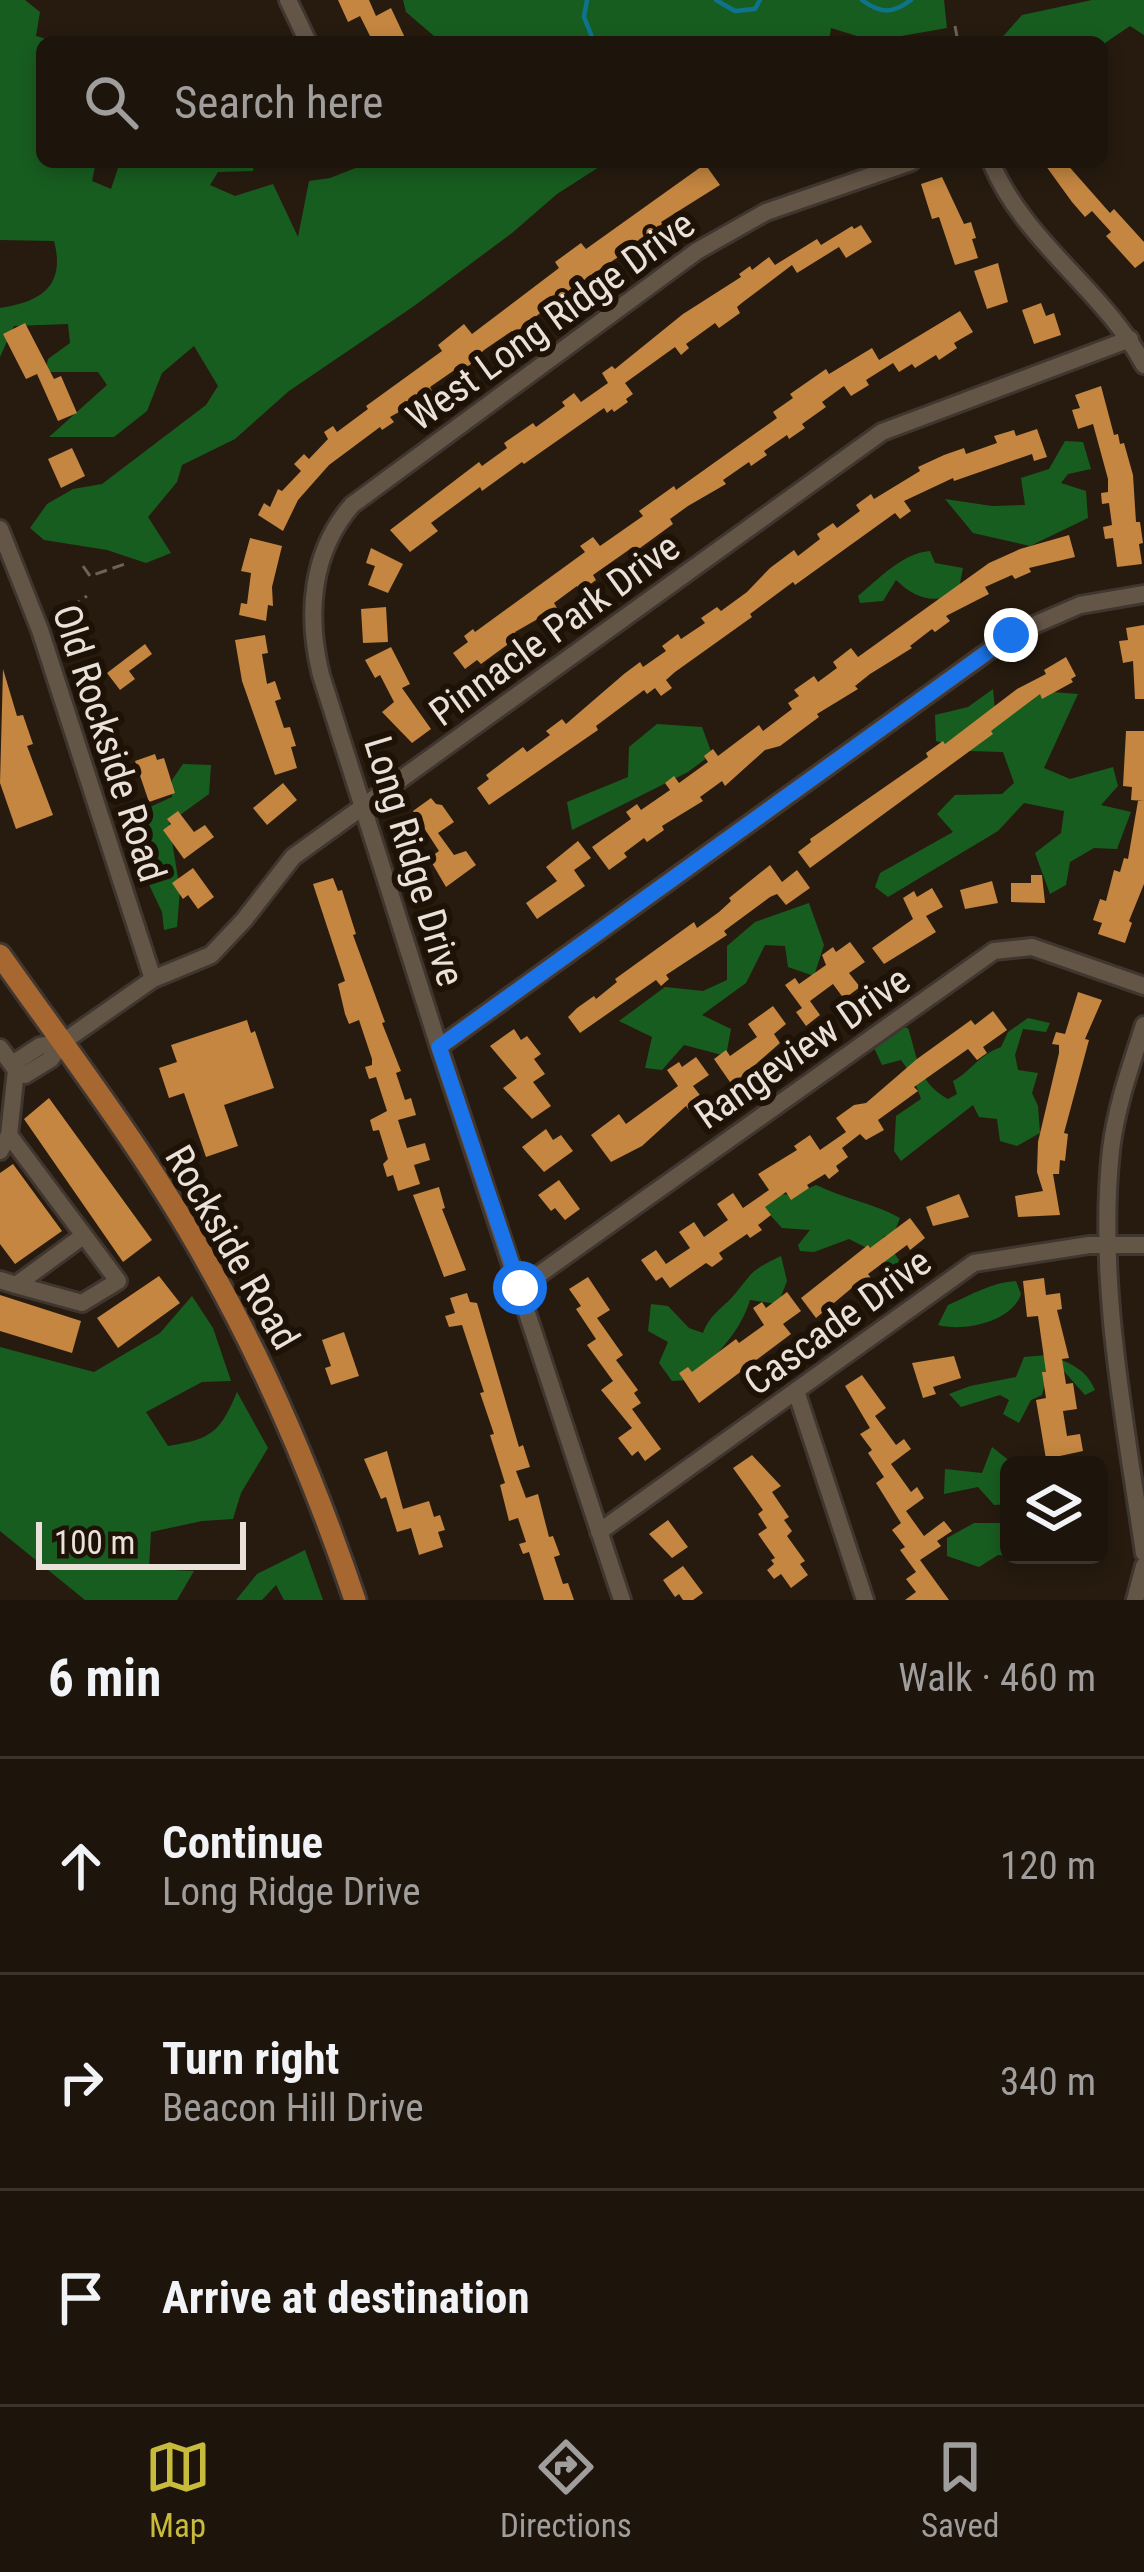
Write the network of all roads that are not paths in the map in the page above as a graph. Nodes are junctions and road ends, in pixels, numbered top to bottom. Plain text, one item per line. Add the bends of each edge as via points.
1 (288, 0) edge
2 (305, 36) edge
3 (894, 168) edge
4 (994, 168) edge
5 (1130, 339) junction
6 (1144, 365) edge
7 (0, 529) edge
8 (1144, 594) edge
9 (311, 618) joint
10 (364, 807) junction
11 (0, 956) edge
12 (153, 979) junction
13 (1144, 986) edge
14 (1144, 1025) edge
15 (63, 1042) junction
16 (439, 1047) junction
17 (0, 1048) edge
18 (16, 1070) junction
19 (4, 1143) edge
20 (83, 1236) junction
21 (1106, 1244) junction
22 (1144, 1245) edge
23 (8, 1282) edge
24 (520, 1288) junction
25 (796, 1391) junction
26 (599, 1532) junction
27 (1144, 1553) edge
28 (1144, 1566) edge
29 (355, 1600) edge
30 (622, 1600) edge
31 (865, 1600) edge
32 (1135, 1600) edge

1 - 2 street
3 - 9 street, West Long Ridge Drive via 766,212 698,251 371,490 330,530
4 - 5 street via 1027,224
5 - 6 street
5 - 10 street, Pinnacle Park Drive via 882,432
7 - 12 street, Old Rockside Road
8 - 16 street via 1080,605 1011,635
9 - 10 street, Long Ridge Drive
10 - 12 street, Pinnacle Park Drive via 293,856 211,955
10 - 16 street, Long Ridge Drive
11 - 15 main road, Rockside Road
12 - 15 street, Pinnacle Park Drive
13 - 24 street, Rangeview Drive via 1033,947 994,951
14 - 21 street via 1111,1146
15 - 18 street, Pinnacle Park Drive via 25,1076
15 - 29 main road, Rockside Road via 209,1266 289,1428
16 - 24 street, Long Ridge Drive
17 - 18 street
18 - 19 street
19 - 20 street
20 - 23 street
20 - 23 street via 118,1281 82,1303
21 - 22 street, Cascade Drive
21 - 25 street, Cascade Drive via 974,1263
21 - 27 street
24 - 26 street, Long Ridge Drive
25 - 26 street, Cascade Drive
25 - 31 street
26 - 30 street, Long Ridge Drive
28 - 32 street

